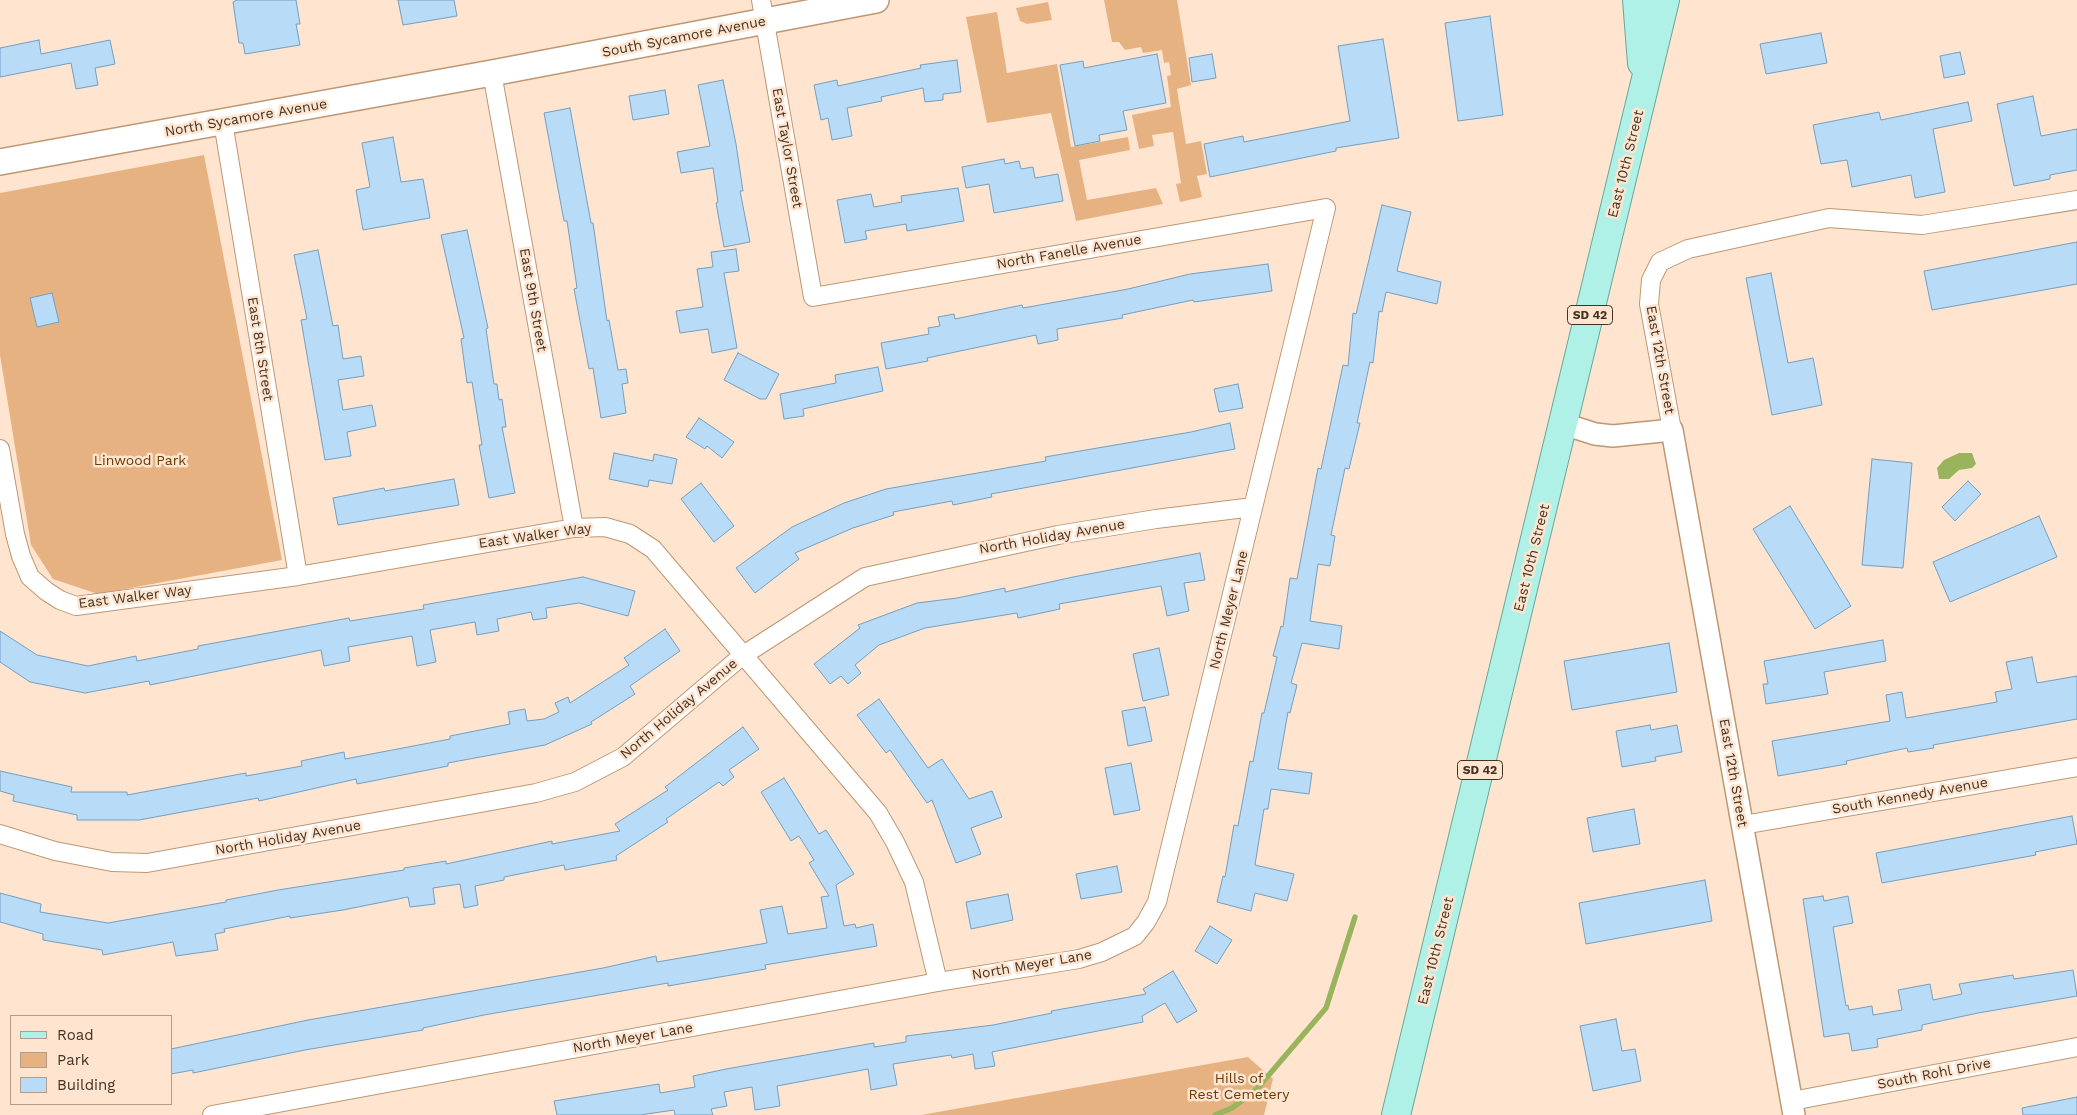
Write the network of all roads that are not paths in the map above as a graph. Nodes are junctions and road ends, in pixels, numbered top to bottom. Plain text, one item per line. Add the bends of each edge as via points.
1 (876, 0) edge
2 (1637, 0) edge
3 (1665, 0) edge
4 (763, 11) edge
5 (492, 73) junction
6 (1644, 90) junction
7 (223, 122) junction
8 (0, 162) edge
9 (2077, 200) edge
10 (1326, 208) joint
11 (813, 297) joint
12 (1564, 424) junction
13 (1672, 430) junction
14 (0, 449) edge
15 (1253, 507) junction
16 (574, 528) junction
17 (298, 576) junction
18 (742, 656) junction
19 (2077, 767) edge
20 (1743, 824) junction
21 (0, 834) edge
22 (938, 982) junction
23 (2077, 1047) edge
24 (1793, 1108) edge
25 (212, 1115) edge
26 (1396, 1115) edge

1 - 4 main road, South Sycamore Avenue
2 - 6 main road
3 - 6 main road, East 10th Street / SD 42
4 - 5 main road, South Sycamore Avenue
4 - 11 street, East Taylor Street
5 - 7 main road, North Sycamore Avenue
5 - 16 street, East 9th Street
6 - 12 main road, East 10th Street / SD 42
7 - 8 main road, North Sycamore Avenue
7 - 17 street, East 8th Street
9 - 13 street, East 12th Street via 1922,225 1829,218 1688,249 1660,262 1651,280 1649,304
10 - 11 street, North Fanelle Avenue
10 - 15 street, North Meyer Lane
12 - 13 street, East 12th Street via 1613,436
12 - 26 main road, East 10th Street / SD 42
13 - 20 street, East 12th Street
14 - 17 street, East Walker Way via 21,556 30,577 60,600 76,606
15 - 18 street, North Holiday Avenue via 1058,535 865,577
15 - 22 street, North Meyer Lane via 1165,874 1146,922 1135,936 1079,959
16 - 17 street, East Walker Way
16 - 18 street, East Walker Way via 605,526 630,534 653,549
18 - 21 street, North Holiday Avenue via 623,757 575,782 536,793 147,863 112,862 55,851
18 - 22 street, East Walker Way via 878,813 914,882
19 - 20 street, South Kennedy Avenue
20 - 24 street, East 12th Street
22 - 25 street, North Meyer Lane
23 - 24 street, South Rohl Drive

